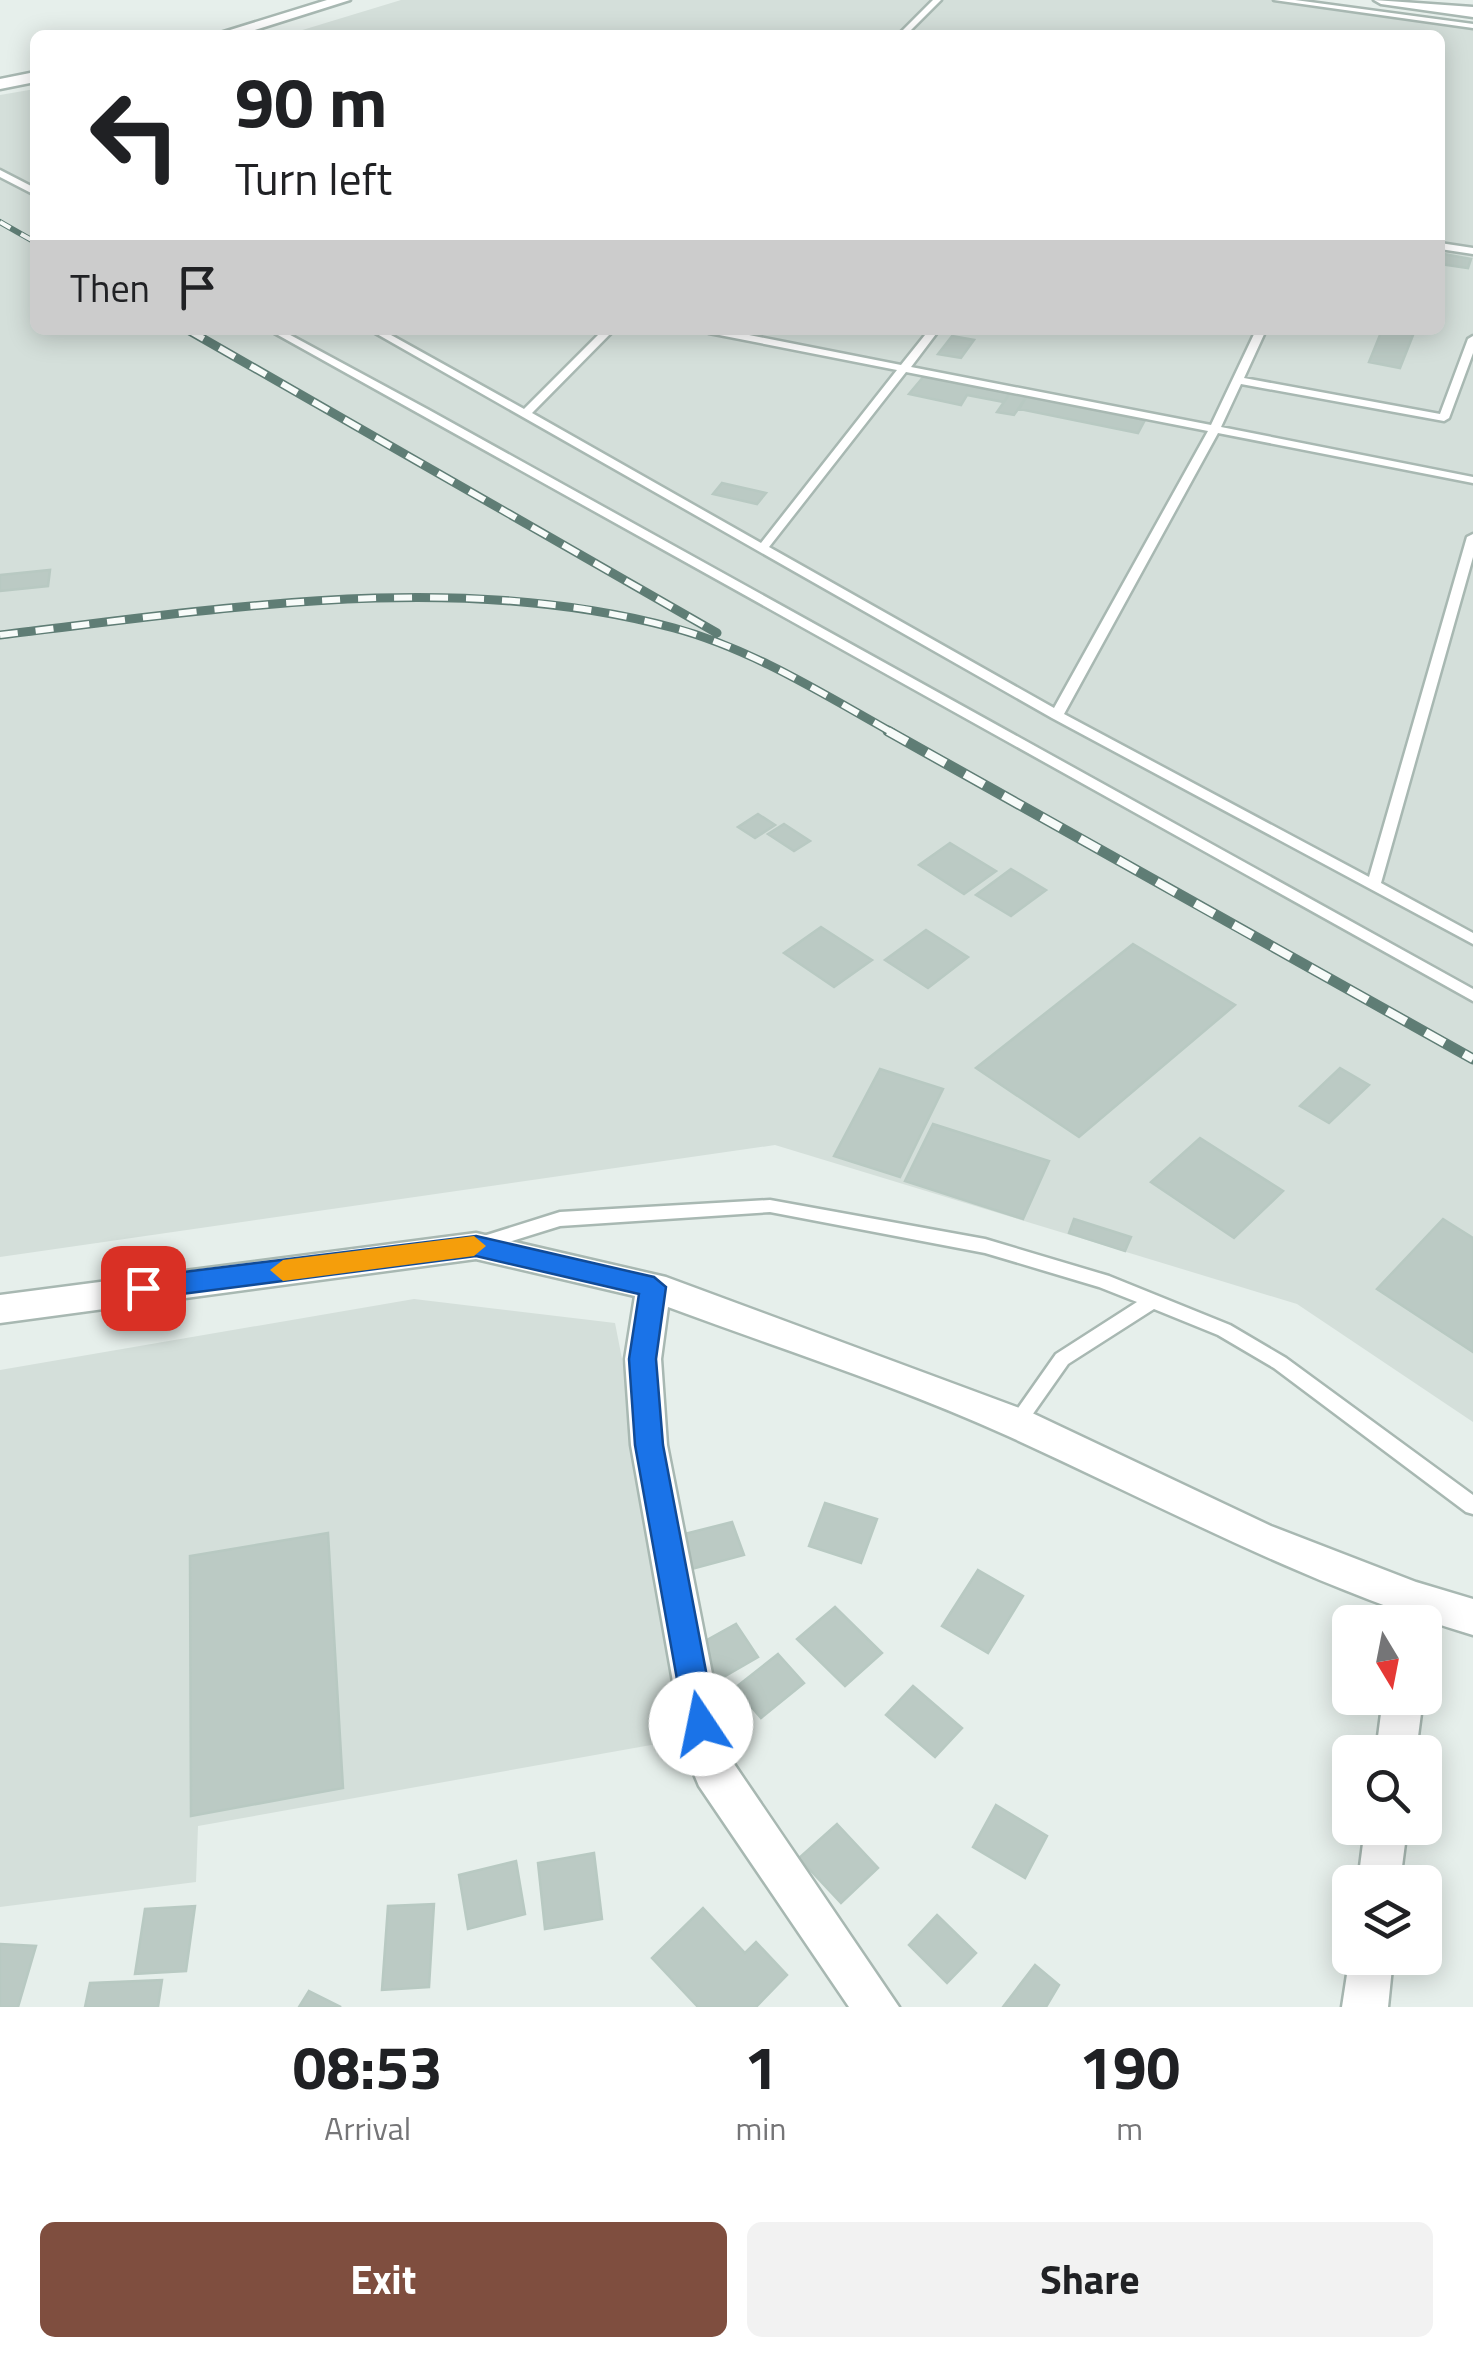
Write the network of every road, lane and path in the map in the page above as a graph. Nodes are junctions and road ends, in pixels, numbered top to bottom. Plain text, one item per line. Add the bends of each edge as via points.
1 (343, 0) edge
2 (937, 0) edge
3 (1278, 0) edge
4 (1381, 0) edge
5 (1473, 12) edge
6 (1414, 18) junction
7 (1473, 26) edge
8 (239, 30) edge
9 (907, 30) edge
10 (1408, 30) edge
11 (30, 78) edge
12 (0, 84) edge
13 (0, 172) edge
14 (30, 189) edge
15 (1445, 247) edge
16 (1473, 252) edge
17 (283, 335) edge
18 (384, 335) edge
19 (604, 335) edge
20 (735, 335) edge
21 (930, 335) edge
22 (1259, 335) edge
23 (1473, 339) edge
24 (905, 368) junction
25 (1238, 380) junction
26 (525, 414) junction
27 (1215, 428) junction
28 (1473, 480) edge
29 (1473, 537) edge
30 (763, 548) junction
31 (1058, 715) junction
32 (1373, 886) junction
33 (1473, 939) edge
34 (1473, 996) edge
35 (476, 1246) junction
36 (654, 1287) junction
37 (1152, 1302) junction
38 (0, 1309) edge
39 (1018, 1423) junction
40 (1473, 1506) edge
41 (1401, 1605) edge
42 (1442, 1614) edge
43 (1473, 1617) edge
44 (1369, 1975) edge
45 (876, 2007) edge
46 (1365, 2007) edge

1 - 8 street
2 - 9 lane
3 - 6 lane
4 - 5 street
6 - 7 lane
6 - 10 lane
11 - 12 street
13 - 14 lane
15 - 16 lane
17 - 34 lane via 614,513
18 - 26 lane
19 - 26 lane
20 - 24 lane
21 - 24 lane
22 - 25 lane
23 - 25 lane via 1444,418
24 - 27 lane
24 - 30 lane
25 - 27 lane
26 - 30 lane
27 - 28 lane
27 - 31 lane
29 - 32 lane
30 - 31 lane
31 - 32 lane
32 - 33 lane
35 - 36 street
35 - 37 lane via 560,1219 770,1206 986,1246
35 - 38 street
36 - 39 street
36 - 45 street via 642,1359 649,1445 707,1755
37 - 39 lane via 1062,1358
37 - 40 lane via 1224,1330 1280,1363
39 - 41 street
42 - 43 street
44 - 46 street

